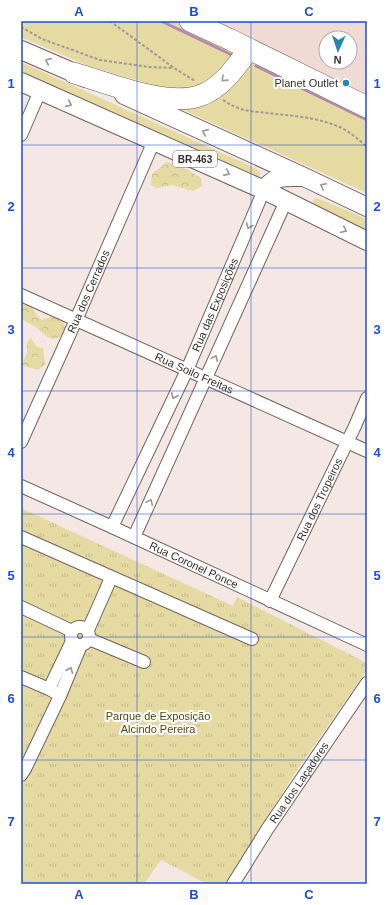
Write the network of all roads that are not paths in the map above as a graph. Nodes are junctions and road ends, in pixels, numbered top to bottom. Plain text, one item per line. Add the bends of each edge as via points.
1 (190, 21) edge
2 (249, 49) junction
3 (21, 50) edge
4 (74, 73) junction
5 (21, 82) edge
6 (40, 91) junction
7 (367, 107) edge
8 (21, 135) edge
9 (154, 141) junction
10 (304, 177) junction
11 (264, 190) junction
12 (286, 201) junction
13 (367, 207) edge
14 (367, 241) edge
15 (21, 295) edge
16 (76, 320) junction
17 (187, 370) junction
18 (206, 378) junction
19 (367, 398) edge
20 (21, 442) edge
21 (346, 442) junction
22 (367, 451) edge
23 (21, 486) edge
24 (112, 527) junction
25 (21, 537) edge
26 (134, 537) junction
27 (107, 576) junction
28 (270, 601) junction
29 (21, 607) edge
30 (81, 635) junction
31 (252, 639) dead end
32 (367, 645) edge
33 (144, 662) dead end
34 (21, 677) edge
35 (367, 683) edge
36 (54, 692) junction
37 (25, 761) edge
38 (21, 775) edge
39 (233, 884) edge

1 - 2 highway
2 -> 4 highway via 223,81 217,95 173,100 146,95
2 - 7 highway
4 -> 3 main road, BR-463
10 -> 4 main road, BR-463
5 - 6 main road, BR-463
6 - 8 street
6 -> 9 main road, BR-463
9 -> 11 main road, BR-463
9 - 16 street, Rua dos Cerrados
10 - 11 main road via 274,179
13 -> 10 main road, BR-463
11 - 12 main road, BR-463
11 -> 17 street, Rua das Exposições
12 -> 14 main road, BR-463
18 -> 12 street, Rua das Exposições
15 - 16 street, Rua Soilo Freitas
16 - 17 street, Rua Soilo Freitas
16 - 20 street, Rua dos Cerrados
17 - 18 street, Rua Soilo Freitas
17 -> 24 street, Rua das Exposições
18 - 21 street, Rua Soilo Freitas
26 -> 18 street, Rua das Exposições
19 - 21 street, Rua dos Tropeiros
21 - 22 street, Rua Soilo Freitas
21 - 28 street, Rua dos Tropeiros
23 - 24 street, Rua Coronel Ponce
24 - 26 street, Rua Coronel Ponce
25 - 27 street
26 - 28 street, Rua Coronel Ponce
27 - 30 street
27 - 31 street
28 - 32 street, Rua Coronel Ponce
29 - 30 street
30 - 33 street
30 - 36 street
34 - 36 street
35 - 39 street, Rua dos Laçadores
36 - 37 street
37 - 38 street

